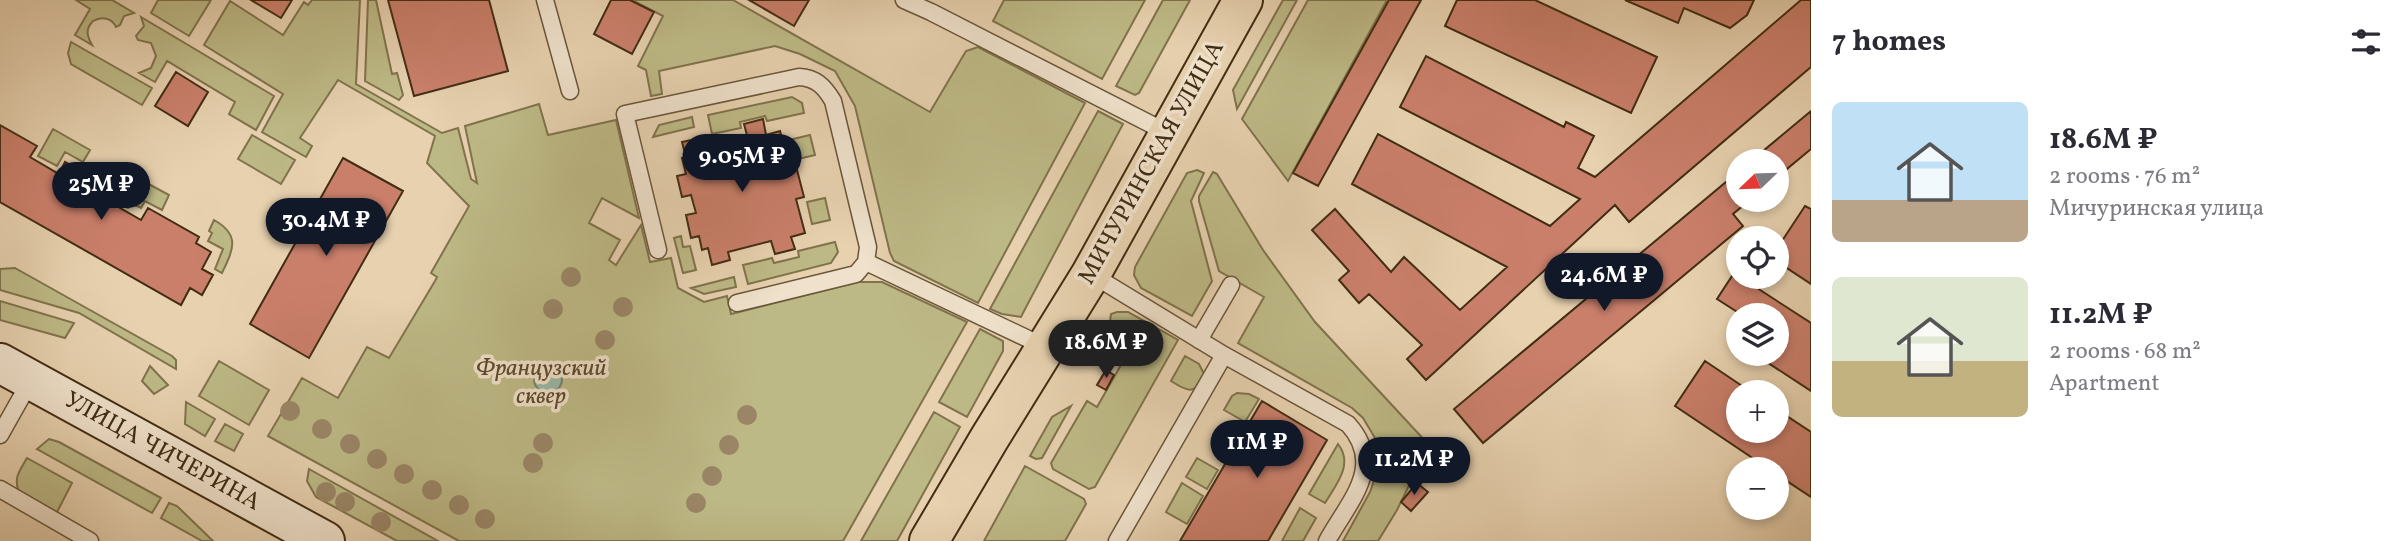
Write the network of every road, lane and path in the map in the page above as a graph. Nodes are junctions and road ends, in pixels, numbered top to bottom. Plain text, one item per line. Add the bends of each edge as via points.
1 (545, 0) edge
2 (904, 0) edge
3 (1243, 0) edge
4 (570, 90) dead end
5 (1170, 134) junction
6 (658, 250) dead end
7 (866, 262) junction
8 (1091, 274) junction
9 (1231, 285) dead end
10 (737, 303) dead end
11 (1199, 340) junction
12 (1045, 347) junction
13 (1224, 355) junction
14 (16, 371) edge
15 (0, 435) edge
16 (0, 489) edge
17 (90, 541) edge
18 (325, 541) edge
19 (929, 541) edge
20 (1117, 541) edge
21 (1327, 541) edge

1 - 4 lane
2 - 5 lane
3 - 5 main road, МИЧУРИНСКАЯ УЛИЦА
5 - 8 main road, МИЧУРИНСКАЯ УЛИЦА
6 - 7 lane via 625,114 799,77 817,81 833,101 868,247
7 - 10 lane via 856,274
7 - 12 lane
8 - 11 lane
8 - 12 main road, МИЧУРИНСКАЯ УЛИЦА
9 - 11 lane
11 - 13 lane
12 - 19 main road, МИЧУРИНСКАЯ УЛИЦА
13 - 20 lane
13 - 21 lane via 1348,424 1359,436 1366,467
14 - 15 lane
14 - 18 main road, УЛИЦА ЧИЧЕРИНА
16 - 17 lane

